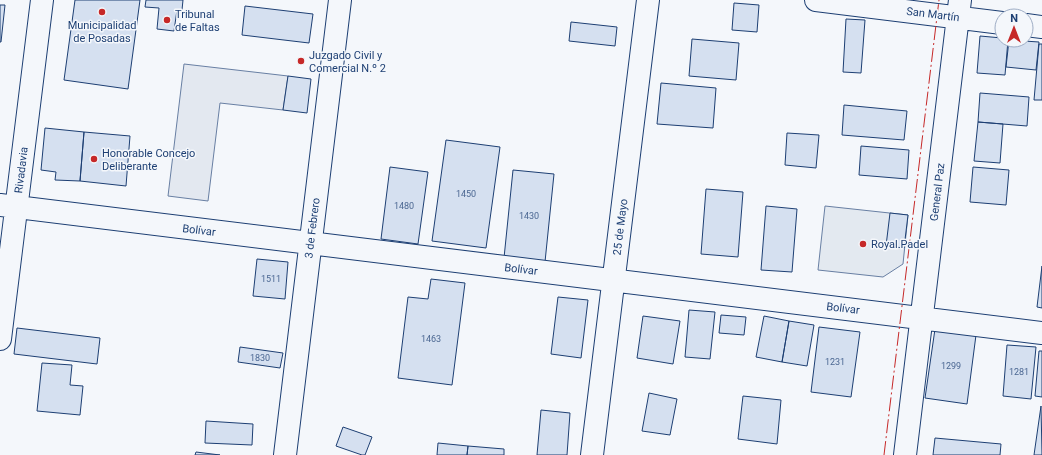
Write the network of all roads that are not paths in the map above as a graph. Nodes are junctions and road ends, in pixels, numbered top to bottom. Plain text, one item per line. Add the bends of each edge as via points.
1 (42, 0) edge
2 (340, 0) edge
3 (648, 0) edge
4 (816, 0) edge
5 (959, 9) edge
6 (994, 20) edge
7 (8, 206) edge
8 (310, 243) junction
9 (614, 280) junction
10 (922, 318) junction
11 (1042, 333) edge
12 (0, 339) edge
13 (285, 455) edge
14 (592, 455) edge
15 (905, 455) edge

1 - 7 street, Rivadavia
2 - 8 street, 3 de Febrero
3 - 9 street, 25 de Mayo
4 - 5 street, San Martín
5 - 6 street, San Martín
5 - 10 street, General Paz
7 - 8 street, Bolívar
7 - 12 street, Rivadavia
8 - 9 street, Bolívar
8 - 13 street, 3 de Febrero
9 - 10 street, Bolívar
9 - 14 street, 25 de Mayo
10 - 11 street, Bolívar
10 - 15 street, General Paz

